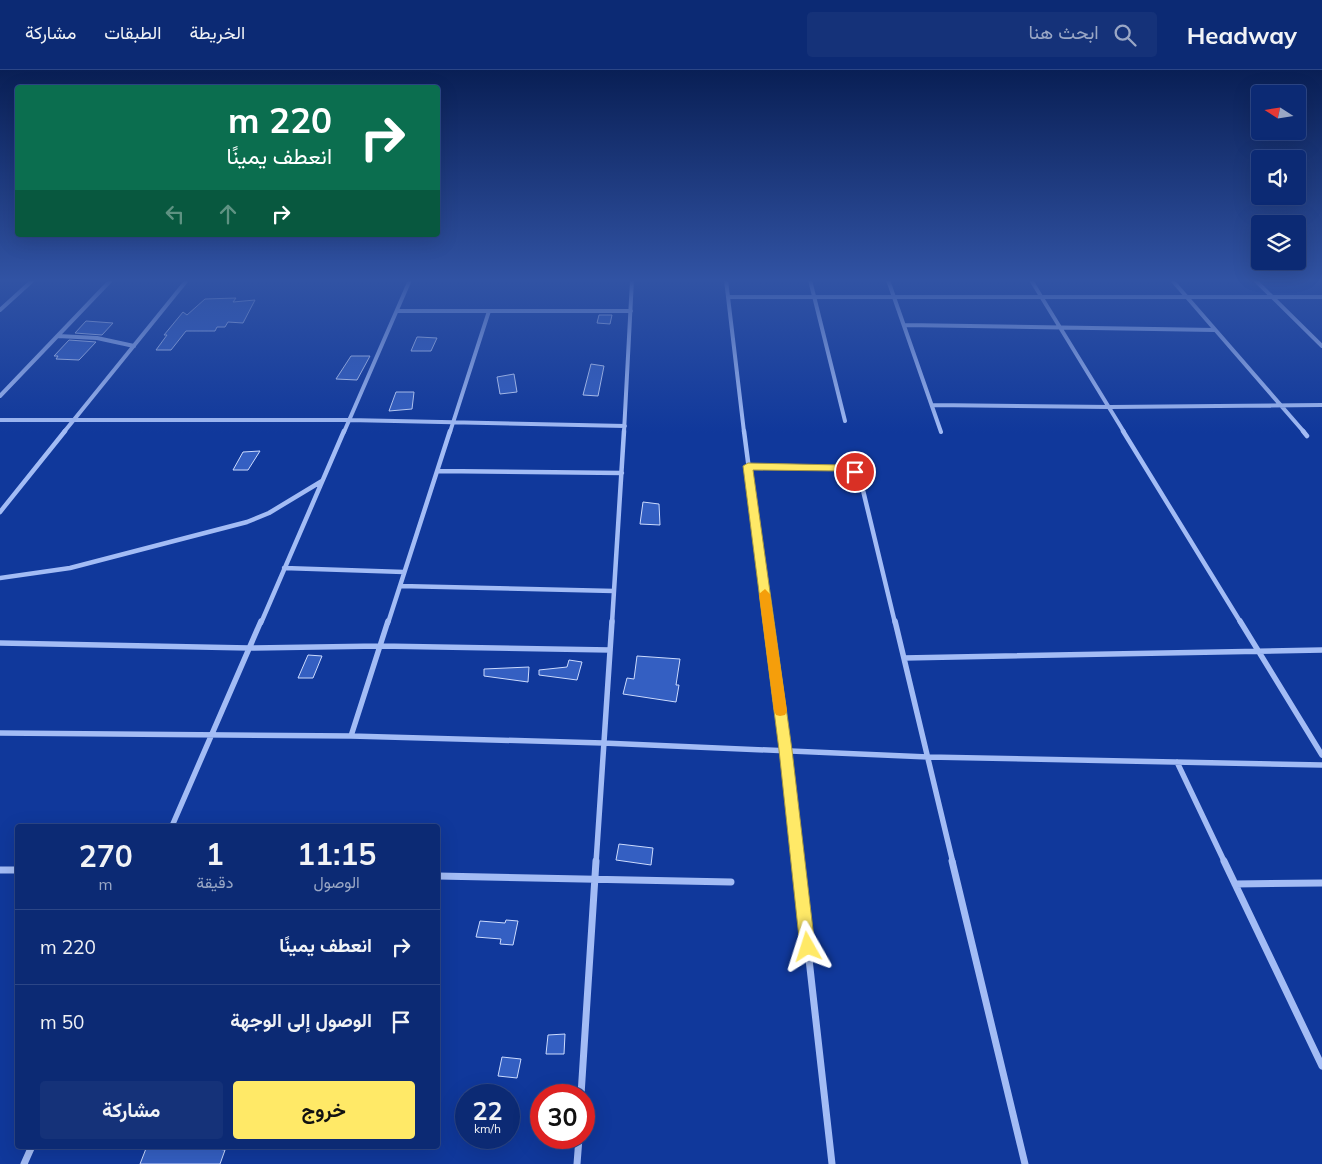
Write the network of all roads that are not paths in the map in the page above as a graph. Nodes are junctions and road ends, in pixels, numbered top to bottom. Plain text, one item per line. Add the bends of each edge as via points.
1 (63, 331) edge
2 (146, 331) edge
3 (388, 331) edge
4 (482, 331) edge
5 (630, 331) edge
6 (733, 331) edge
7 (823, 331) edge
8 (907, 331) edge
9 (1061, 331) edge
10 (1216, 331) edge
11 (1307, 331) edge
12 (58, 336) junction
13 (134, 346) junction
14 (1322, 346) edge
15 (0, 396) edge
16 (932, 405) junction
17 (1281, 405) junction
18 (1322, 405) edge
19 (1110, 407) junction
20 (0, 420) edge
21 (74, 420) junction
22 (349, 420) junction
23 (845, 421) dead end
24 (452, 423) junction
25 (625, 426) junction
26 (941, 432) dead end
27 (1307, 436) dead end
28 (748, 466) junction
29 (437, 471) junction
30 (622, 473) junction
31 (322, 481) junction
32 (0, 512) edge
33 (284, 568) junction
34 (404, 572) junction
35 (0, 578) edge
36 (400, 586) junction
37 (614, 591) junction
38 (0, 643) edge
39 (380, 646) junction
40 (249, 648) junction
41 (610, 650) junction
42 (1322, 650) edge
43 (1259, 652) junction
44 (904, 658) junction
45 (0, 733) edge
46 (212, 733) junction
47 (351, 736) junction
48 (603, 743) junction
49 (786, 750) junction
50 (1322, 755) edge
51 (928, 757) junction
52 (1177, 762) junction
53 (1322, 765) edge
54 (173, 824) edge
55 (0, 870) edge
56 (15, 870) edge
57 (440, 876) edge
58 (594, 880) junction
59 (731, 882) dead end
60 (1322, 883) edge
61 (1235, 884) junction
62 (1322, 1066) edge
63 (582, 1084) edge
64 (31, 1149) edge
65 (578, 1149) edge
66 (24, 1164) edge
67 (577, 1164) edge
68 (832, 1164) edge
69 (1026, 1164) edge

1 - 12 street
2 - 13 street
3 - 22 street
4 - 24 street
5 - 25 street
6 - 28 street
7 - 23 street
8 - 16 street
9 - 19 street
10 - 17 street
11 - 14 street
12 - 13 street via 97,338
12 - 15 street
13 - 21 street
16 - 19 street
16 - 26 street
17 - 18 street
17 - 19 street
17 - 27 street
19 - 43 street
20 - 21 street
21 - 22 street
21 - 32 street
22 - 24 street
22 - 31 street
24 - 25 street
24 - 29 street
25 - 30 street
28 - 44 street via 841,468 855,472 861,482
28 - 49 street
29 - 30 street
29 - 34 street
30 - 37 street
31 - 33 street
31 - 35 street via 269,513 247,522 70,568
33 - 34 street
33 - 40 street
34 - 36 street
36 - 37 street
36 - 39 street
37 - 41 street
38 - 40 street
39 - 40 street
39 - 41 street
39 - 47 street
40 - 46 street
41 - 48 street
42 - 43 street
43 - 44 street
43 - 50 street
44 - 51 street
45 - 46 street
46 - 47 street
46 - 54 street
47 - 48 street
48 - 49 street
48 - 58 street
49 - 51 street
49 - 68 street
51 - 52 street
51 - 69 street
52 - 53 street
52 - 61 street
55 - 56 street
57 - 58 street
58 - 59 street
58 - 63 street
60 - 61 street
61 - 62 street
64 - 66 street
65 - 67 street

